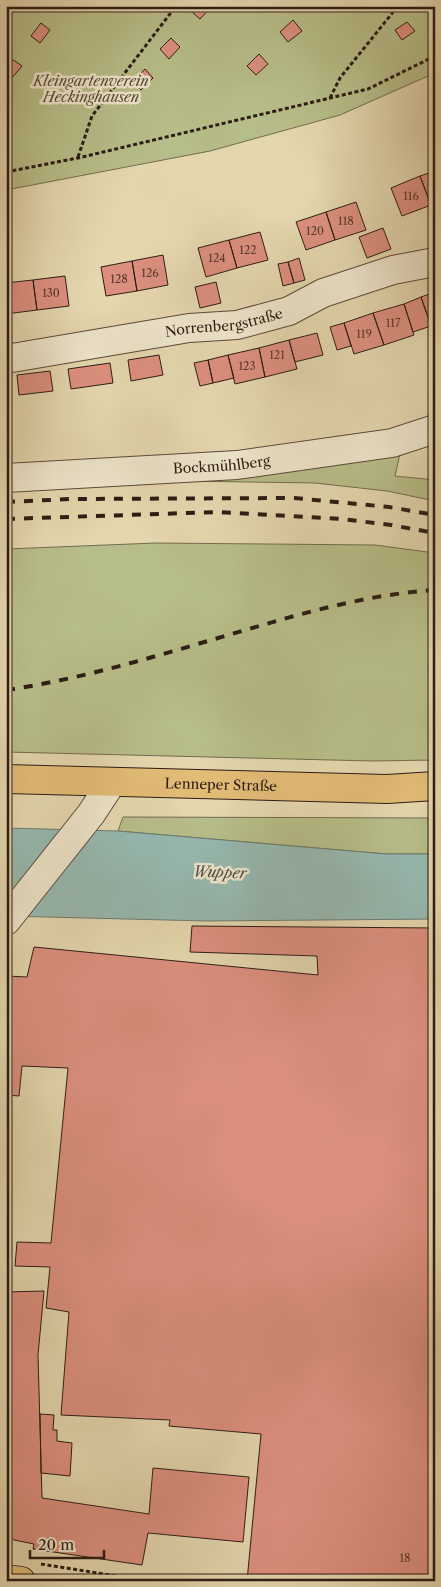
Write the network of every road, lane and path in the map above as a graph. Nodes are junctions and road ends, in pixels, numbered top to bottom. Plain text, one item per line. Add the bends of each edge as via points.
1 (176, 6) edge
2 (398, 6) edge
3 (435, 56) edge
4 (330, 99) junction
5 (78, 158) junction
6 (6, 172) edge
7 (435, 262) edge
8 (6, 359) edge
9 (435, 429) edge
10 (6, 478) edge
11 (6, 779) edge
12 (112, 782) junction
13 (435, 786) edge
14 (6, 921) edge
15 (28, 1572) edge
16 (6, 1578) edge
17 (148, 1581) edge

1 - 5 path via 92,116
2 - 4 path via 340,78
3 - 4 path via 368,89
4 - 5 path
5 - 6 path
7 - 8 street, Norrenbergstraße via 385,273 323,293 288,311 237,325 188,328
9 - 10 street, Bockmühlberg via 392,443 237,465
11 - 12 main road, Lenneper Straße
12 - 13 main road, Lenneper Straße via 387,789
12 - 14 street via 91,814
15 - 16 main road
15 - 17 path

